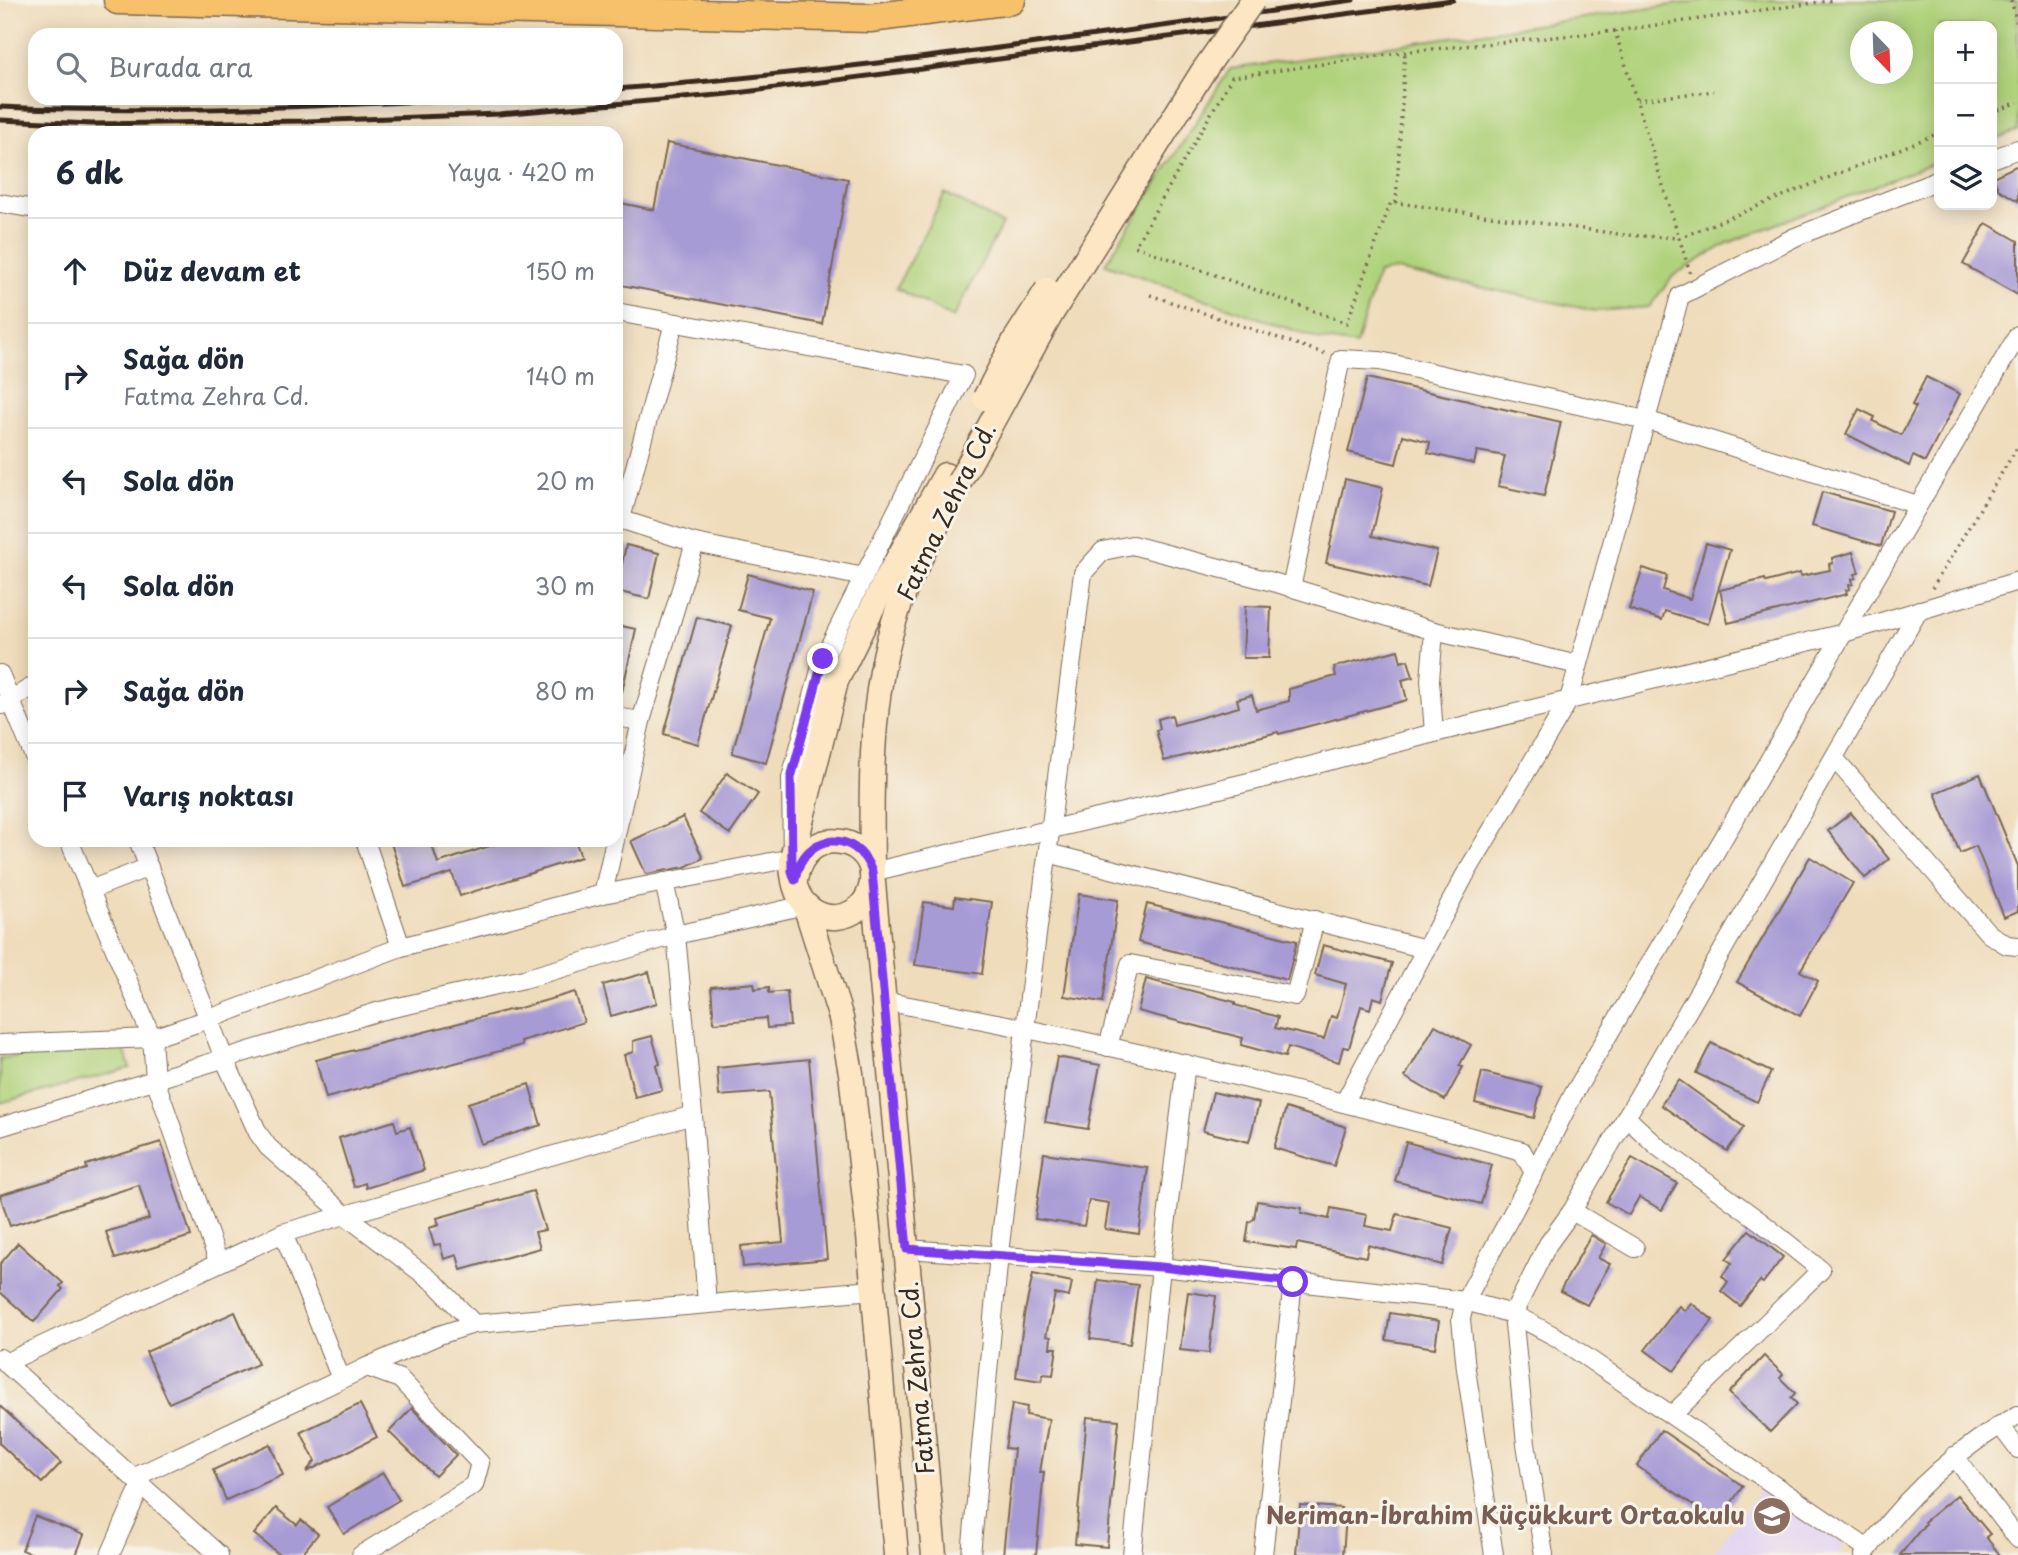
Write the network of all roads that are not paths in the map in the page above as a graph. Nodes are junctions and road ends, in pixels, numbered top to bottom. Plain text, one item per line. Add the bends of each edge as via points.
1 (118, 0) edge
2 (1011, 0) edge
3 (1237, 0) edge
4 (1254, 0) edge
5 (2018, 149) edge
6 (1997, 157) edge
7 (1934, 182) edge
8 (0, 203) edge
9 (28, 208) edge
10 (623, 313) edge
11 (674, 323) junction
12 (2018, 335) edge
13 (1646, 420) junction
14 (952, 479) junction
15 (623, 505) edge
16 (1918, 505) junction
17 (623, 520) edge
18 (695, 543) junction
19 (863, 577) junction
20 (2018, 581) edge
21 (1291, 588) junction
22 (1919, 610) junction
23 (1434, 631) junction
24 (1844, 633) junction
25 (1578, 664) junction
26 (0, 674) edge
27 (28, 689) edge
28 (1569, 700) junction
29 (5, 703) edge
30 (623, 719) edge
31 (641, 721) junction
32 (1434, 733) junction
33 (28, 746) edge
34 (1834, 758) junction
35 (623, 802) edge
36 (1051, 830) junction
37 (72, 847) edge
38 (141, 847) edge
39 (367, 847) edge
40 (613, 847) edge
41 (1048, 853) junction
42 (149, 867) junction
43 (794, 869) junction
44 (872, 872) junction
45 (664, 882) junction
46 (90, 890) junction
47 (603, 894) junction
48 (805, 905) junction
49 (1315, 920) junction
50 (676, 935) junction
51 (2018, 946) edge
52 (401, 947) junction
53 (1426, 949) junction
54 (883, 1001) junction
55 (209, 1019) junction
56 (1025, 1029) junction
57 (152, 1038) junction
58 (0, 1044) edge
59 (1108, 1047) junction
60 (224, 1058) junction
61 (1186, 1064) junction
62 (155, 1079) junction
63 (1344, 1103) junction
64 (693, 1115) junction
65 (1626, 1118) junction
66 (0, 1127) edge
67 (1534, 1173) junction
68 (1572, 1210) junction
69 (345, 1214) junction
70 (283, 1233) junction
71 (1635, 1248) dead end
72 (907, 1249) junction
73 (999, 1254) junction
74 (218, 1261) junction
75 (1161, 1267) junction
76 (1293, 1282) junction
77 (873, 1290) junction
78 (1465, 1301) junction
79 (707, 1304) junction
80 (1513, 1314) junction
81 (474, 1324) junction
82 (3, 1361) edge
83 (367, 1367) junction
84 (341, 1379) junction
85 (1672, 1415) junction
86 (2018, 1415) edge
87 (2000, 1425) junction
88 (2018, 1449) edge
89 (1954, 1456) junction
90 (137, 1481) junction
91 (2018, 1539) edge
92 (1866, 1552) edge
93 (110, 1555) edge
94 (219, 1555) edge
95 (361, 1555) edge
96 (896, 1555) edge
97 (934, 1555) edge
98 (971, 1555) edge
99 (1132, 1555) edge
100 (1263, 1555) edge
101 (1494, 1555) edge
102 (1544, 1555) edge

1 - 2 main road via 870,18
3 - 14 main road, Fatma Zehra Cd., bridge via 1178,83 1016,340
4 - 14 main road, Fatma Zehra Cd., bridge via 1202,73
5 - 6 street
7 - 13 street via 1796,237 1680,296
8 - 9 street
10 - 11 street
11 - 15 street
11 - 19 street via 964,374
12 - 16 street
13 - 16 street
13 - 21 street via 1380,361 1341,359
13 - 25 street
14 - 43 main road, Fatma Zehra Cd. via 886,580 836,681
14 - 44 main road, Fatma Zehra Cd. via 904,593 886,657 872,767
16 - 24 street
17 - 18 street
18 - 19 street
18 - 31 street
19 - 43 street via 823,659 791,778
20 - 22 street
21 - 23 street
21 - 36 street via 1132,545 1103,551 1083,573
22 - 24 street
22 - 34 street
23 - 25 street
23 - 32 street via 1430,681
24 - 28 street
24 - 67 street via 1573,1095
25 - 28 street
26 - 29 street
27 - 29 street
28 - 32 street
28 - 53 street
29 - 33 street
30 - 31 street
31 - 35 street
32 - 36 street
34 - 51 street via 1989,934
34 - 65 street
36 - 41 street
36 - 44 street
37 - 46 street
38 - 42 street
39 - 52 street
40 - 47 street
41 - 49 street
41 - 56 street
42 - 46 street
42 - 55 street
43 - 44 main road via 812,848 837,841 860,850
43 - 45 street
43 - 48 main road
44 - 48 main road via 868,897 851,914 826,917
44 - 54 main road, Fatma Zehra Cd.
45 - 47 street
45 - 50 street
46 - 57 street
47 - 52 street
48 - 50 street
48 - 77 main road, Fatma Zehra Cd. via 841,1018 849,1062
49 - 53 street
49 - 59 street via 1295,996 1130,964
50 - 60 street via 524,979 380,1011
50 - 64 street
52 - 55 street
53 - 63 street
54 - 56 street
54 - 72 main road, Fatma Zehra Cd.
55 - 57 street
55 - 60 street
56 - 59 street
56 - 73 street
57 - 58 street
57 - 62 street
59 - 61 street
60 - 62 street
60 - 69 street via 268,1147
61 - 63 street
61 - 75 street
62 - 66 street
62 - 74 street
63 - 67 street via 1522,1152
64 - 69 street
64 - 79 street
65 - 68 street
65 - 85 street via 1821,1270
67 - 78 street
68 - 71 street
68 - 80 street via 1548,1244
69 - 70 street
69 - 81 street via 435,1283
70 - 74 street
70 - 84 street
72 - 73 street
72 - 97 main road, Fatma Zehra Cd.
73 - 75 street
73 - 98 street
74 - 82 street
75 - 76 street
75 - 99 street
76 - 78 street
76 - 100 street
77 - 79 street
77 - 96 main road, Fatma Zehra Cd.
78 - 80 street
78 - 101 street via 1461,1318 1466,1369
79 - 81 street
80 - 85 street via 1558,1338
80 - 102 street via 1526,1444
81 - 83 street
82 - 90 street
83 - 84 street
83 - 95 street via 400,1379 480,1463 474,1485
84 - 90 street
85 - 92 street
86 - 87 street
87 - 88 street
87 - 89 street
89 - 91 street
89 - 92 street via 1907,1502
90 - 93 street
90 - 94 street

